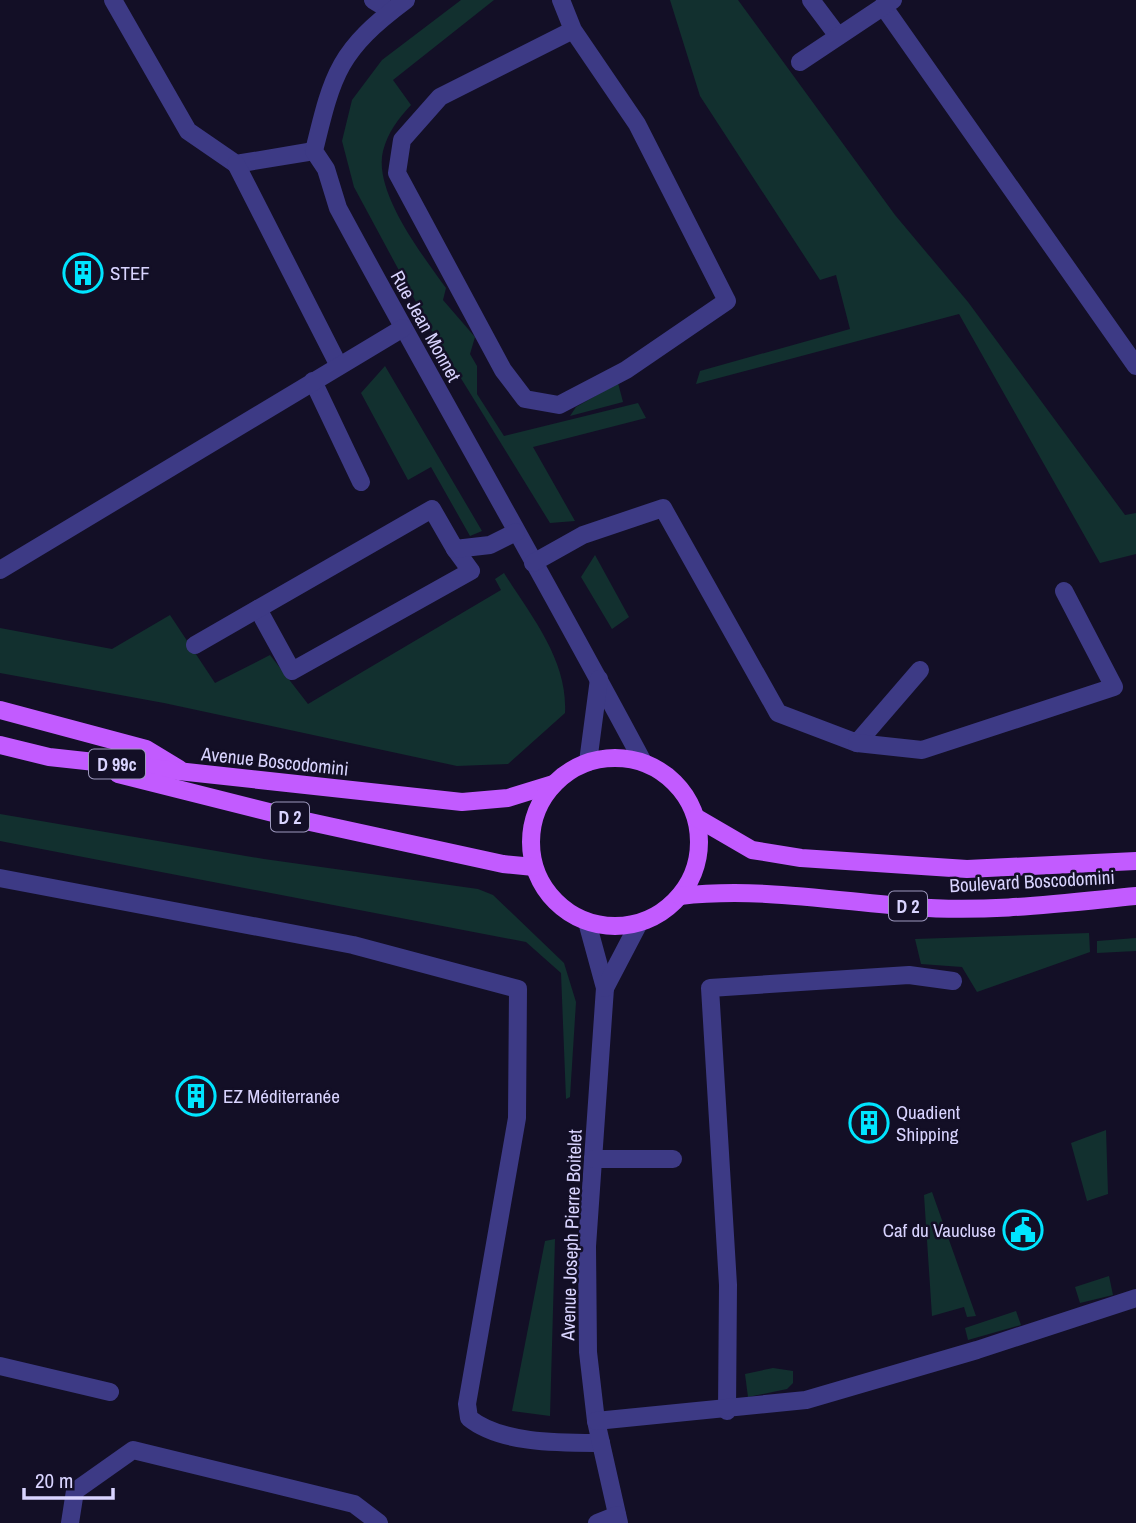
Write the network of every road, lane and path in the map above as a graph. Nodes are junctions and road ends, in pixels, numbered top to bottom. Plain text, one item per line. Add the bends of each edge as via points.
1 (113, 0) edge
2 (373, 0) edge
3 (561, 0) edge
4 (811, 0) edge
5 (888, 3) edge
6 (398, 5) edge
7 (573, 30) junction
8 (838, 36) junction
9 (800, 62) dead end
10 (314, 150) junction
11 (236, 164) junction
12 (403, 328) junction
13 (340, 366) junction
14 (1136, 366) edge
15 (313, 381) junction
16 (361, 482) dead end
17 (516, 532) junction
18 (454, 549) junction
19 (533, 563) junction
20 (0, 570) edge
21 (1064, 591) dead end
22 (258, 609) junction
23 (195, 645) dead end
24 (920, 670) dead end
25 (599, 679) junction
26 (0, 710) edge
27 (857, 743) junction
28 (0, 745) edge
29 (0, 751) edge
30 (49, 757) junction
31 (588, 762) junction
32 (643, 762) junction
33 (185, 772) junction
34 (554, 784) junction
35 (697, 818) junction
36 (1136, 861) edge
37 (534, 867) junction
38 (0, 878) edge
39 (1136, 896) edge
40 (680, 897) junction
41 (587, 922) junction
42 (639, 923) junction
43 (953, 981) dead end
44 (605, 988) junction
45 (593, 1159) junction
46 (673, 1159) dead end
47 (1136, 1298) edge
48 (0, 1366) edge
49 (110, 1392) dead end
50 (727, 1410) junction
51 (596, 1421) junction
52 (601, 1443) junction
53 (618, 1519) edge
54 (70, 1523) edge
55 (379, 1523) edge
56 (597, 1523) edge

1 - 11 street via 188,131
2 - 6 street
3 - 7 street
4 - 8 street
5 - 8 street
5 - 14 street
6 - 10 street via 355,43 331,82
7 - 7 street via 440,97 402,140 397,173 503,370 525,399 559,405 626,370 727,302 637,124
8 - 9 street
10 - 11 street
10 - 12 street, Rue Jean Monnet via 326,169 338,208
11 - 13 street
12 - 13 street
12 - 17 street, Rue Jean Monnet
13 - 15 street
15 - 16 street
15 - 20 street
17 - 18 street via 490,545
17 - 19 street, Rue Jean Monnet
18 - 22 street via 432,509
18 - 22 street via 471,571 292,671
19 - 25 street, Rue Jean Monnet
19 - 27 street via 583,535 663,508 778,713
21 - 27 street via 1114,687 922,750
22 - 23 street
24 - 27 street
25 - 31 street
25 - 32 street, Rue Jean Monnet
26 - 33 main road, Avenue Boscodomini / D 2 via 146,749
28 - 30 main road, D 99c
29 - 30 main road, D 2
30 - 33 main road, D 99c
30 - 37 main road, D 2 via 301,820
31 - 32 main road via 615,757
31 - 34 main road
32 - 35 main road via 677,783
33 - 34 main road, Avenue Boscodomini / D 2 via 462,802 508,798
34 - 37 main road via 537,809 531,837
35 - 36 main road, Boulevard Boscodomini / D 2 via 752,850 801,858 967,869
35 - 40 main road via 700,845 694,872
37 - 41 main road via 546,891 564,909
38 - 52 street via 353,945 518,989 517,1118 467,1404 469,1418 479,1426 537,1442
39 - 40 main road, Boulevard Boscodomini / D 2 via 1014,907 916,907 798,895 707,893
40 - 42 main road via 662,913
41 - 42 main road
41 - 44 street, Avenue Joseph Pierre Boitelet
42 - 44 street, Avenue Joseph Pierre Boitelet
43 - 50 street via 909,975 710,988 729,1285
44 - 45 street, Avenue Joseph Pierre Boitelet
45 - 46 street
45 - 51 street, Avenue Joseph Pierre Boitelet via 587,1246 588,1340
47 - 50 street via 806,1400
48 - 49 street
50 - 51 street
51 - 52 street, Avenue Joseph Pierre Boitelet
52 - 53 street, Avenue Joseph Pierre Boitelet
53 - 56 street
54 - 55 street via 75,1491 133,1450 354,1504

